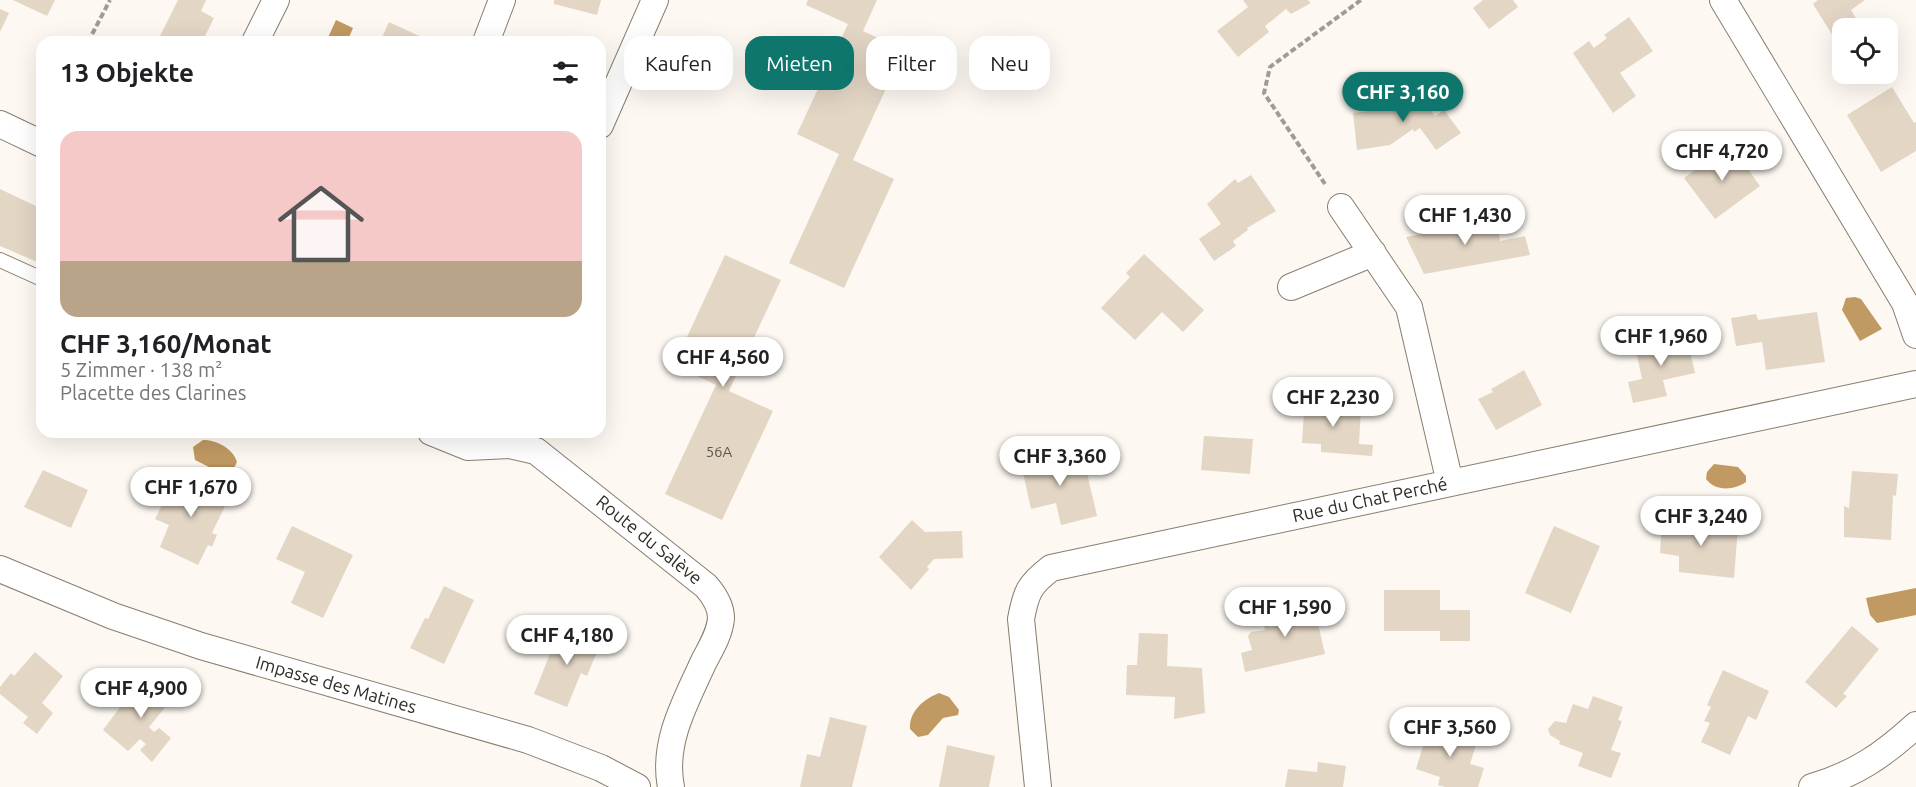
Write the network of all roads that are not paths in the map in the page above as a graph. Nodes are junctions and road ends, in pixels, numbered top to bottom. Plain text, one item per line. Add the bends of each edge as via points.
1 (276, 0) edge
2 (502, 0) edge
3 (655, 0) edge
4 (1723, 0) edge
5 (258, 36) edge
6 (488, 36) edge
7 (606, 111) edge
8 (0, 124) edge
9 (36, 141) edge
10 (1341, 207) road end
11 (1373, 253) junction
12 (0, 260) edge
13 (36, 276) edge
14 (1291, 286) dead end
15 (1914, 324) edge
16 (1916, 384) edge
17 (446, 438) edge
18 (522, 439) edge
19 (1450, 483) junction
20 (0, 569) edge
21 (1916, 725) edge
22 (637, 787) edge
23 (671, 787) edge
24 (1038, 787) edge
25 (1812, 787) edge

1 - 5 street
2 - 6 street
3 - 7 street
4 - 15 street
8 - 9 street
10 - 11 street
11 - 14 street
11 - 19 street via 1409,307
12 - 13 lane
16 - 19 street, Rue du Chat Perché
17 - 18 street, Route du Salève via 468,447
18 - 23 street, Route du Salève via 706,585 716,598 721,617 715,639 678,718 670,749
19 - 24 street, Rue du Chat Perché via 1051,568 1025,595 1021,620
20 - 22 street, Impasse des Matines via 113,616 201,646 528,740 601,768
21 - 25 street via 1869,764 1843,778

